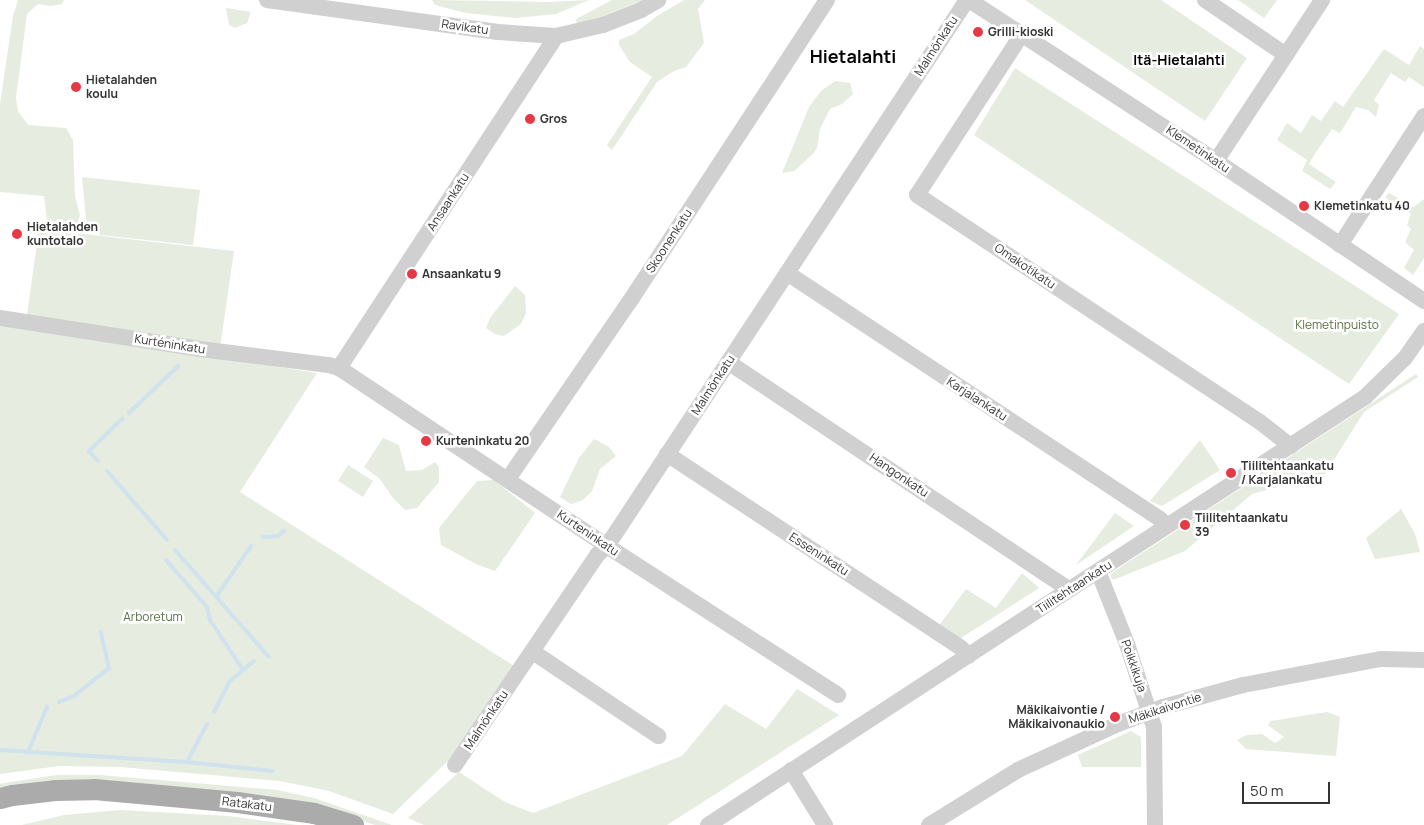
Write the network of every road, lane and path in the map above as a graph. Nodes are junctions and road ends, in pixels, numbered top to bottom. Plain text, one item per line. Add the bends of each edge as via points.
1 (267, 0) edge
2 (658, 0) edge
3 (827, 0) edge
4 (968, 0) edge
5 (1205, 0) edge
6 (1322, 0) edge
7 (1022, 34) junction
8 (556, 36) junction
9 (1286, 55) junction
10 (1424, 116) edge
11 (1216, 161) junction
12 (1340, 245) junction
13 (787, 273) junction
14 (1424, 301) edge
15 (0, 318) edge
16 (1424, 332) edge
17 (728, 362) junction
18 (340, 368) junction
19 (1292, 446) junction
20 (667, 454) junction
21 (508, 479) junction
22 (1166, 526) junction
23 (606, 546) junction
24 (1098, 571) junction
25 (1070, 589) junction
26 (533, 652) junction
27 (969, 656) junction
28 (1424, 660) edge
29 (838, 695) dead end
30 (1150, 712) junction
31 (658, 736) dead end
32 (455, 765) dead end
33 (791, 770) junction
34 (140, 794) junction
35 (0, 798) edge
36 (0, 813) edge
37 (353, 825) edge
38 (708, 825) edge
39 (825, 825) edge
40 (929, 825) edge
41 (1155, 825) edge

1 - 8 street, Ravikatu via 498,32
2 - 8 street, Ravikatu via 603,25
3 - 21 street, Skoonenkatu via 635,293
4 - 7 street, Klemetinkatu
4 - 13 street, Malmönkatu
5 - 9 street
6 - 9 street
7 - 11 street, Klemetinkatu
7 - 19 street, Omakotikatu via 917,194
8 - 18 street, Ansaankatu
9 - 11 street
10 - 12 street
11 - 12 street, Klemetinkatu
12 - 14 street, Klemetinkatu
13 - 17 street, Malmönkatu
13 - 22 street, Karjalankatu
15 - 18 street, Kurténinkatu
16 - 19 street, Tiilitehtaankatu via 1405,358 1365,397
17 - 20 street, Malmönkatu
17 - 25 street, Hangonkatu
18 - 21 street, Kurteninkatu
19 - 22 street, Tiilitehtaankatu
20 - 23 street, Malmönkatu
20 - 27 street, Esseninkatu
21 - 23 street, Kurteninkatu
22 - 24 street, Tiilitehtaankatu
23 - 26 street, Malmönkatu
23 - 29 street, Kurteninkatu
24 - 25 street, Tiilitehtaankatu
24 - 30 street, Poikkikuja
25 - 27 street, Tiilitehtaankatu
26 - 31 street
26 - 32 street, Malmönkatu
27 - 33 street, Tiilitehtaankatu
28 - 30 street, Mäkikaivontie via 1381,660 1252,683
30 - 40 street, Mäkikaivontie via 1018,770
30 - 41 street, Poikkikuja via 1154,727
33 - 38 street, Tiilitehtaankatu
33 - 39 street
34 - 35 main road, Ratakatu via 94,789 55,790
34 - 36 main road, Ratakatu via 68,796
34 - 37 main road, Ratakatu via 237,802 314,813

